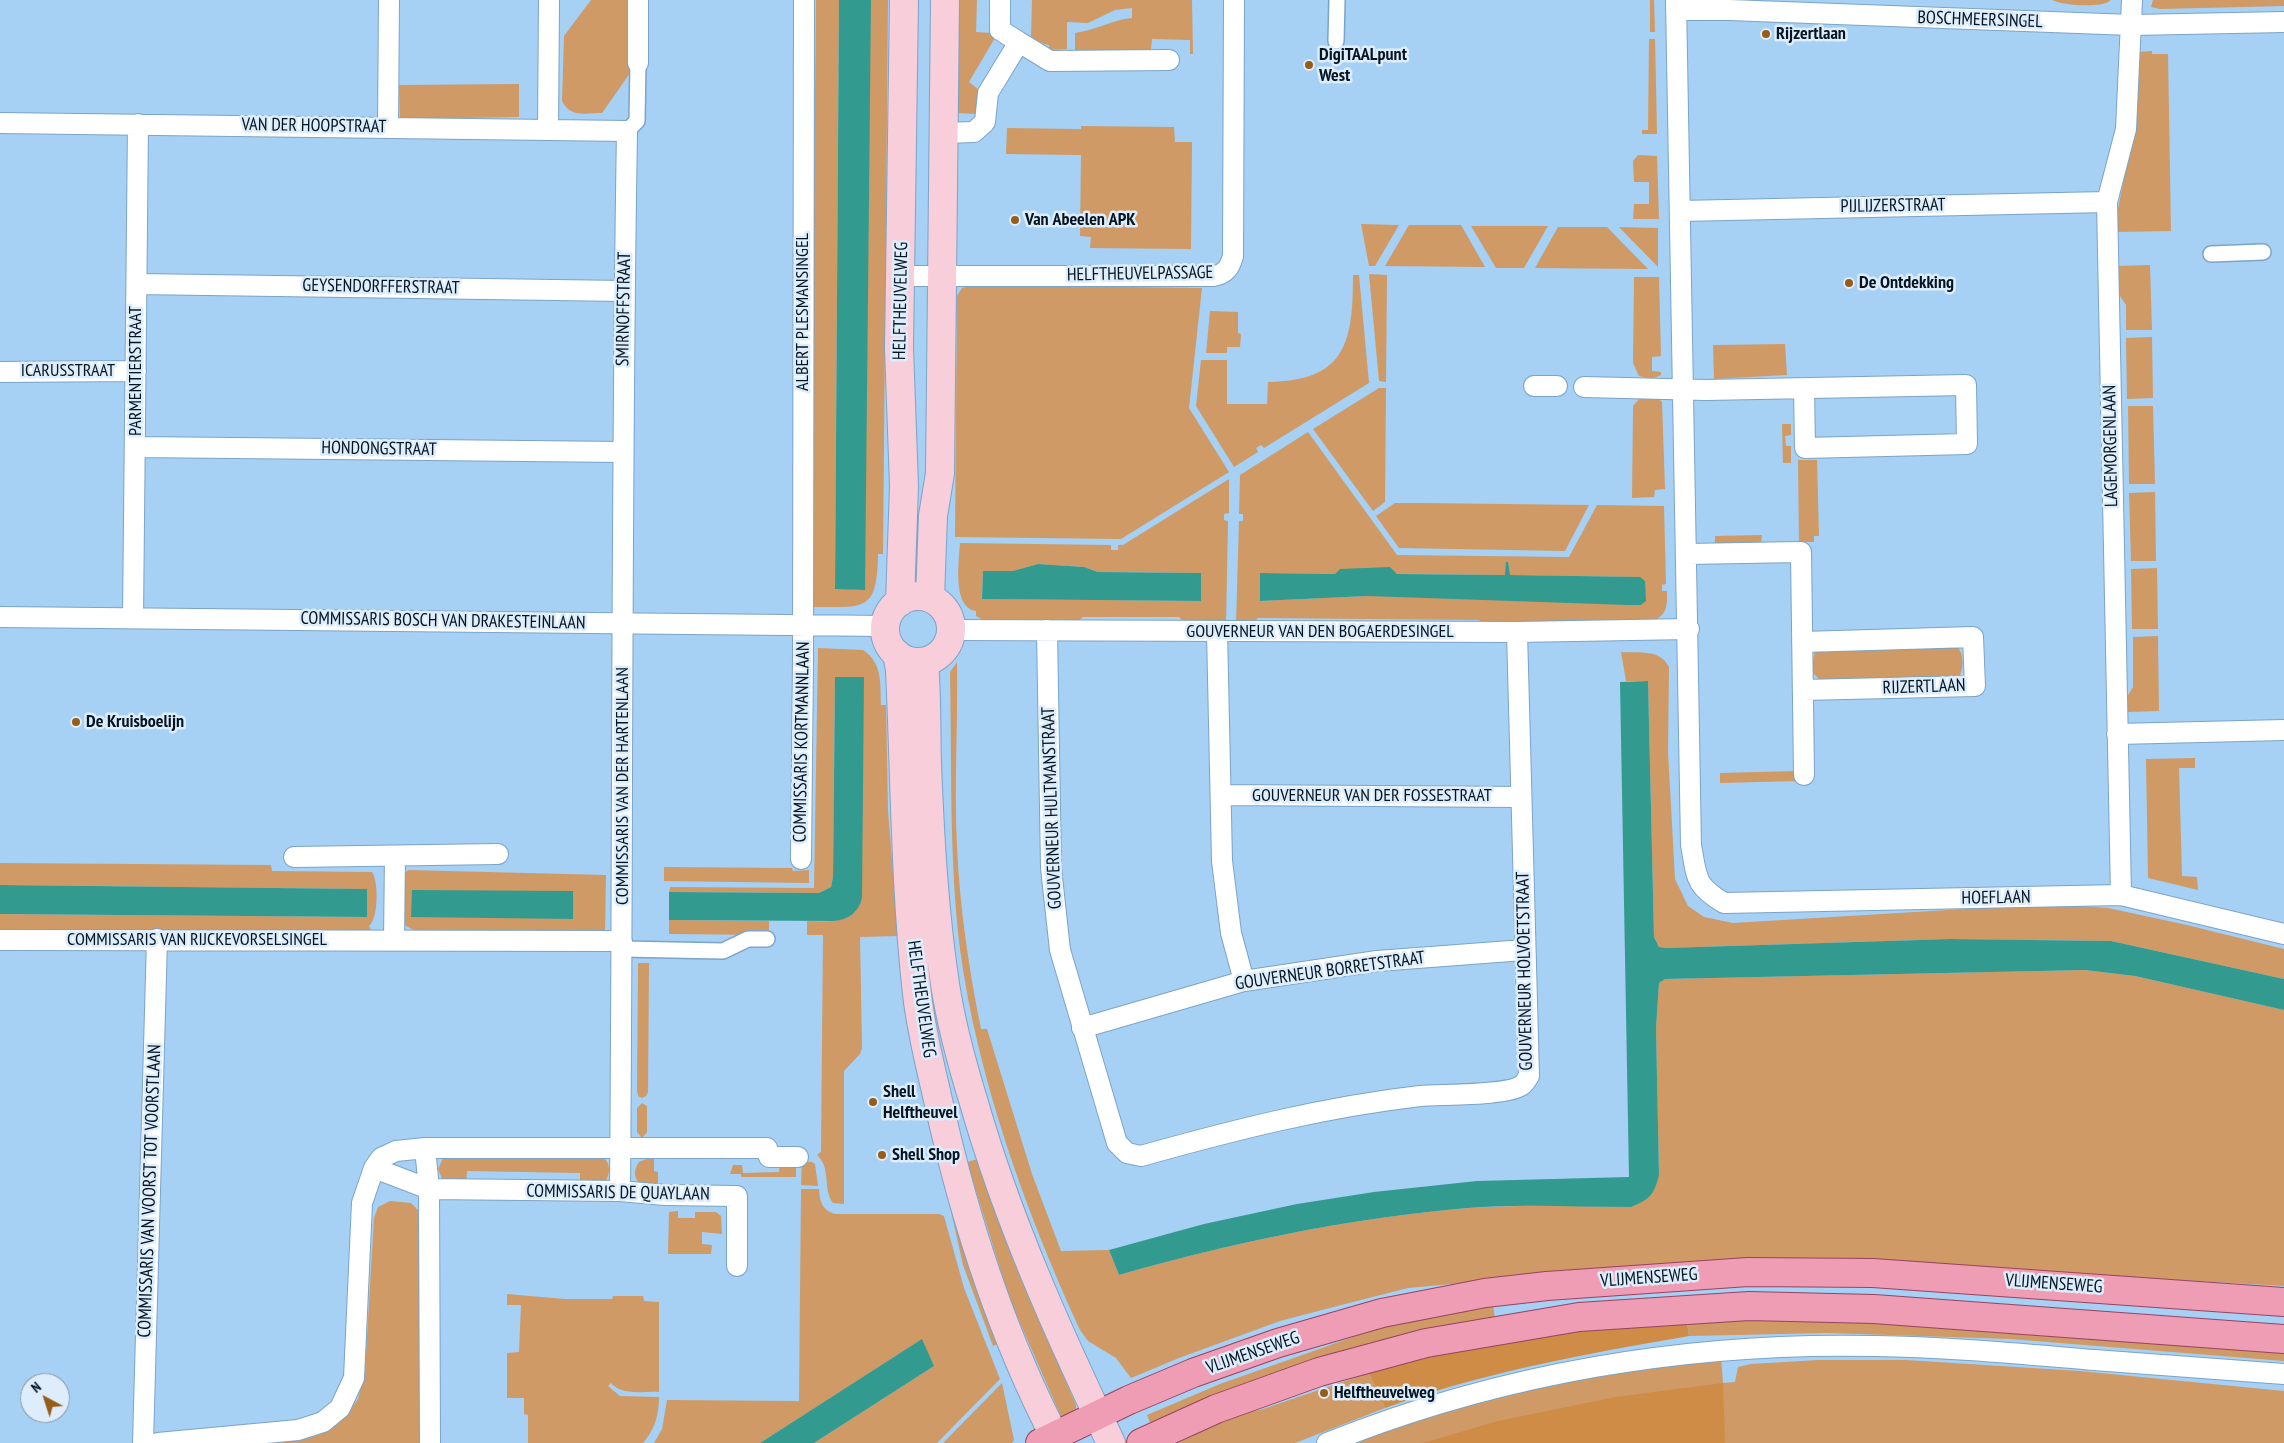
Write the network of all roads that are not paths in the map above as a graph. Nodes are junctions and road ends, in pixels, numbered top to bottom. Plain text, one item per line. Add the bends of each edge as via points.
1 (388, 0) edge
2 (549, 0) edge
3 (638, 0) edge
4 (804, 0) edge
5 (904, 0) edge
6 (945, 0) edge
7 (1000, 0) edge
8 (1234, 0) edge
9 (1337, 0) edge
10 (2132, 0) edge
11 (1676, 5) edge
12 (2284, 22) edge
13 (2132, 25) junction
14 (1019, 42) junction
15 (1336, 42) dead end
16 (1169, 60) dead end
17 (638, 63) joint
18 (0, 123) edge
19 (138, 124) junction
20 (388, 127) junction
21 (548, 129) junction
22 (627, 131) junction
23 (944, 133) junction
24 (2106, 202) junction
25 (1680, 211) junction
26 (2263, 252) dead end
27 (2211, 254) dead end
28 (942, 275) junction
29 (901, 276) junction
30 (137, 284) junction
31 (624, 291) junction
32 (136, 371) junction
33 (0, 372) edge
34 (1534, 386) dead end
35 (1557, 386) dead end
36 (1584, 386) dead end
37 (1683, 388) junction
38 (1804, 389) junction
39 (136, 447) junction
40 (622, 452) junction
41 (1687, 554) junction
42 (930, 598) junction
43 (900, 602) junction
44 (0, 617) edge
45 (133, 618) junction
46 (624, 623) junction
47 (803, 625) junction
48 (886, 626) junction
49 (1689, 629) junction
50 (952, 630) junction
51 (1047, 630) junction
52 (1217, 631) junction
53 (1517, 632) junction
54 (1802, 642) junction
55 (897, 654) junction
56 (924, 662) junction
57 (1803, 690) junction
58 (2284, 730) edge
59 (2117, 734) junction
60 (1804, 775) dead end
61 (1222, 795) junction
62 (1521, 797) junction
63 (498, 854) dead end
64 (294, 856) dead end
65 (395, 856) junction
66 (801, 859) dead end
67 (2121, 895) junction
68 (2284, 934) edge
69 (158, 939) junction
70 (767, 939) dead end
71 (0, 940) edge
72 (394, 940) junction
73 (622, 945) junction
74 (1524, 950) junction
75 (1244, 981) junction
76 (1082, 1028) junction
77 (620, 1147) junction
78 (425, 1148) junction
79 (1127, 1153) joint
80 (798, 1157) dead end
81 (374, 1168) junction
82 (429, 1189) junction
83 (620, 1191) junction
84 (737, 1266) dead end
85 (2284, 1302) edge
86 (2284, 1339) edge
87 (2284, 1374) edge
88 (1098, 1415) junction
89 (1051, 1441) edge
90 (143, 1443) edge
91 (158, 1443) edge
92 (430, 1443) edge
93 (1111, 1443) edge
94 (1141, 1443) edge
95 (1327, 1443) edge

1 - 20 street
2 - 21 street
3 - 17 street, SMIRNOFFSTRAAT
4 - 47 street, ALBERT PLESMANSINGEL
5 - 29 main road, HELFTHEUVELWEG
6 - 23 main road
7 - 14 street via 1000,30
8 - 28 street, HELFTHEUVELPASSAGE via 1233,256 1230,267 1214,276
9 - 15 street
10 - 13 street, LAGEMORGENLAAN
11 - 13 street, BOSCHMEERSINGEL via 1729,10
11 - 25 street
12 - 13 street, BOSCHMEERSINGEL
13 - 24 street, LAGEMORGENLAAN via 2126,129
14 - 16 street via 1050,61
14 - 23 street via 988,93 985,122 974,132
17 - 22 street, SMIRNOFFSTRAAT via 638,121
18 - 19 street, VAN DER HOOPSTRAAT
19 - 20 street, VAN DER HOOPSTRAAT
19 - 30 street, PARMENTIERSTRAAT
20 - 21 street, VAN DER HOOPSTRAAT
21 - 22 street, VAN DER HOOPSTRAAT
22 - 31 street, SMIRNOFFSTRAAT
23 - 28 main road
24 - 25 street, PIJLIJZERSTRAAT
24 - 59 street, LAGEMORGENLAAN
25 - 37 street
26 - 27 street
28 - 29 street, HELFTHEUVELPASSAGE
28 - 42 main road via 940,472 933,516
29 - 43 main road, HELFTHEUVELWEG via 899,348 904,486
30 - 31 street, GEYSENDORFFERSTRAAT
30 - 32 street, PARMENTIERSTRAAT
31 - 40 street, SMIRNOFFSTRAAT
32 - 33 street, ICARUSSTRAAT
32 - 39 street, PARMENTIERSTRAAT
34 - 35 street
36 - 37 street
37 - 38 street
37 - 41 street
38 - 38 street via 1966,385 1968,444 1805,448
39 - 40 street, HONDONGSTRAAT
39 - 45 street, PARMENTIERSTRAAT
40 - 46 street, SMIRNOFFSTRAAT
41 - 49 street
41 - 54 street via 1801,552
42 - 43 main road via 914,596
42 - 50 main road via 946,611
43 - 48 main road via 893,608
44 - 45 street, COMMISSARIS BOSCH VAN DRAKESTEINLAAN
45 - 46 street, COMMISSARIS BOSCH VAN DRAKESTEINLAAN
46 - 47 street, COMMISSARIS BOSCH VAN DRAKESTEINLAAN
46 - 73 street, COMMISSARIS VAN DER HARTENLAAN
47 - 48 street, COMMISSARIS BOSCH VAN DRAKESTEINLAAN
47 - 66 street, COMMISSARIS KORTMANNLAAN
48 - 55 main road via 886,637
49 - 53 street, GOUVERNEUR VAN DEN BOGAERDESINGEL
49 - 67 street, HOEFLAAN via 1692,844 1697,878 1706,892 1724,904
50 - 51 street, GOUVERNEUR VAN DEN BOGAERDESINGEL
50 - 56 main road via 943,651
51 - 52 street, GOUVERNEUR VAN DEN BOGAERDESINGEL
51 - 76 street, GOUVERNEUR HULTMANSTRAAT via 1051,868 1060,950
52 - 53 street, GOUVERNEUR VAN DEN BOGAERDESINGEL
52 - 61 street
53 - 62 street, GOUVERNEUR HOLVOETSTRAAT
54 - 57 street
54 - 57 street, RIJZERTLAAN via 1973,637 1975,686
55 - 56 main road via 905,660
55 - 89 main road, HELFTHEUVELWEG via 906,877 917,996 925,1039 951,1157 978,1248
56 - 88 main road, HELFTHEUVELWEG via 936,922 945,986 963,1065 986,1146 1018,1236
57 - 60 street
58 - 59 street
59 - 67 street, LAGEMORGENLAAN
61 - 62 street, GOUVERNEUR VAN DER FOSSESTRAAT
61 - 75 street via 1222,861 1231,934
62 - 74 street, GOUVERNEUR HOLVOETSTRAAT
63 - 65 street
64 - 65 street
65 - 72 street
67 - 68 street, HOEFLAAN
69 - 71 street, COMMISSARIS VAN RIJCKEVORSELSINGEL
69 - 72 street, COMMISSARIS VAN RIJCKEVORSELSINGEL
69 - 90 street, COMMISSARIS VAN VOORST TOT VOORSTLAAN
70 - 73 street via 748,939 723,951
72 - 73 street, COMMISSARIS VAN RIJCKEVORSELSINGEL
73 - 77 street, COMMISSARIS VAN DER HARTENLAAN
74 - 75 street, GOUVERNEUR BORRETSTRAAT via 1377,961
74 - 79 street, GOUVERNEUR HOLVOETSTRAAT via 1529,1076 1522,1086 1506,1091 1421,1096 1325,1109 1141,1156
75 - 76 street, GOUVERNEUR BORRETSTRAAT
76 - 79 street, GOUVERNEUR HULTMANSTRAAT via 1117,1143
77 - 78 street
77 - 80 street via 767,1148 769,1157
77 - 83 street, COMMISSARIS VAN DER HARTENLAAN
78 - 81 street via 396,1151 381,1158
78 - 82 street
81 - 82 street, COMMISSARIS DE QUAYLAAN
81 - 91 street via 362,1203 354,1378 340,1408 323,1422 298,1430
82 - 83 street, COMMISSARIS DE QUAYLAAN
82 - 92 street
83 - 84 street, COMMISSARIS DE QUAYLAAN via 737,1196
85 - 88 main road, VLIJMENSEWEG via 1873,1273 1748,1272 1557,1285 1436,1302 1335,1326 1193,1373
86 - 94 main road, VLIJMENSEWEG via 1874,1309 1749,1306 1579,1317 1426,1343 1319,1372 1216,1409
87 - 95 street via 1941,1348 1872,1346 1728,1350 1644,1357 1481,1391 1391,1418
88 - 89 main road, VLIJMENSEWEG
88 - 93 main road, HELFTHEUVELWEG

